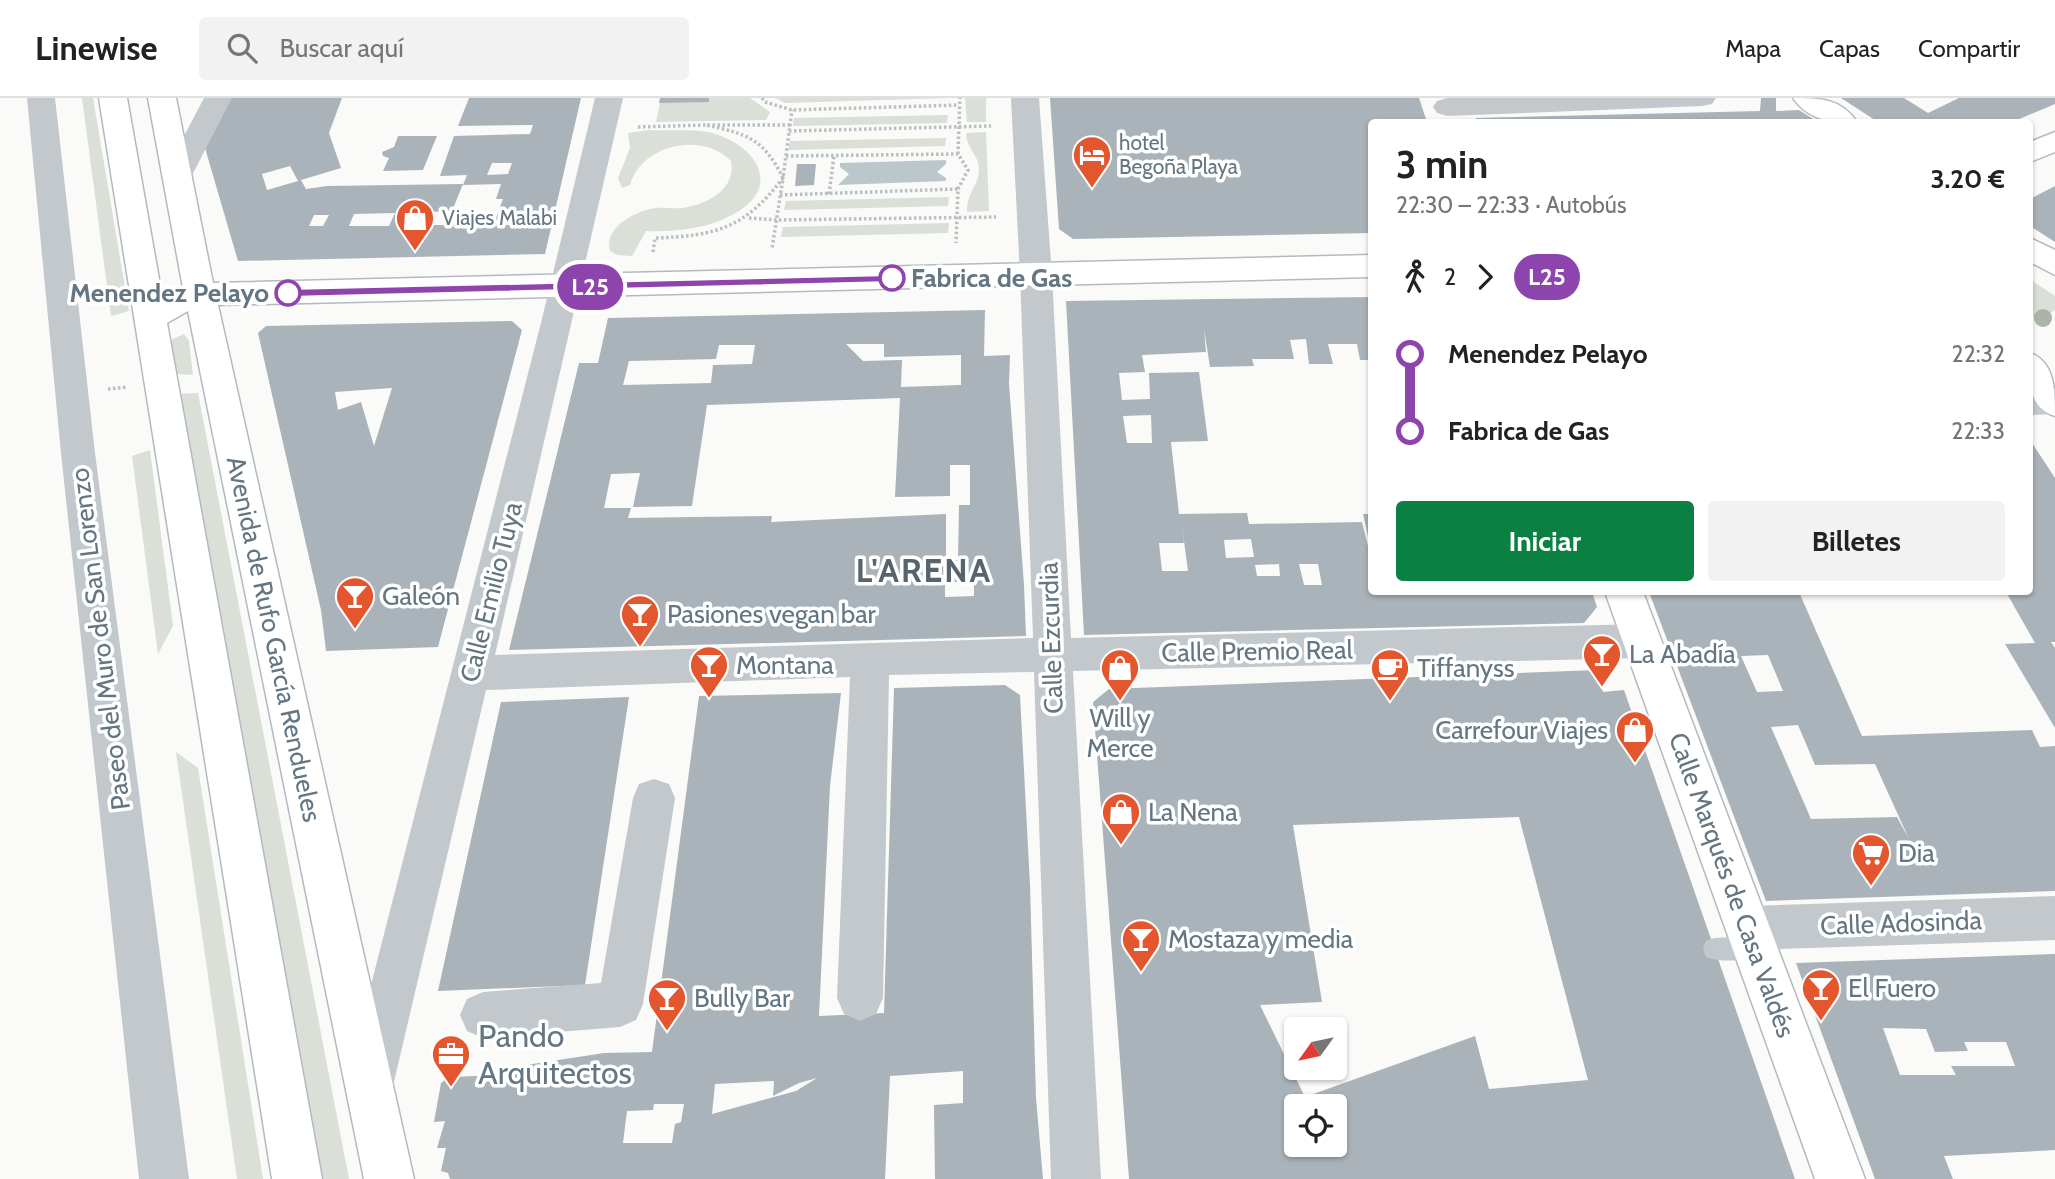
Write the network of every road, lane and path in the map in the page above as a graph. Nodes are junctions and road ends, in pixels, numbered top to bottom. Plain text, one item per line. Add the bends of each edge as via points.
1 (41, 98) edge
2 (113, 98) edge
3 (162, 98) edge
4 (218, 98) edge
5 (609, 98) edge
6 (762, 98) edge
7 (960, 98) edge
8 (1025, 98) edge
9 (1702, 98) edge
10 (1807, 98) edge
11 (960, 105) junction
12 (1448, 109) edge
13 (792, 110) junction
14 (1838, 119) edge
15 (706, 125) junction
16 (790, 125) junction
17 (995, 126) dead end
18 (630, 127) dead end
19 (959, 127) junction
20 (789, 131) junction
21 (2055, 141) edge
22 (2033, 152) edge
23 (958, 154) junction
24 (786, 156) junction
25 (834, 156) junction
26 (179, 174) junction
27 (783, 178) junction
28 (958, 189) junction
29 (829, 194) junction
30 (780, 195) junction
31 (957, 217) junction
32 (997, 217) dead end
33 (749, 218) junction
34 (777, 220) junction
35 (956, 243) dead end
36 (760, 248) dead end
37 (2033, 249) edge
38 (666, 252) dead end
39 (140, 256) junction
40 (2055, 264) edge
41 (1368, 267) edge
42 (1036, 275) junction
43 (566, 287) junction
44 (200, 295) junction
45 (150, 319) junction
46 (2033, 369) edge
47 (2033, 402) edge
48 (2055, 402) edge
49 (1625, 595) edge
50 (1643, 640) junction
51 (1051, 656) junction
52 (870, 659) junction
53 (471, 673) junction
54 (654, 798) dead end
55 (2055, 918) edge
56 (1739, 941) junction
57 (860, 998) dead end
58 (483, 1015) dead end
59 (369, 1086) junction
60 (164, 1179) edge
61 (297, 1179) edge
62 (389, 1179) edge
63 (1076, 1179) edge
64 (1840, 1179) edge

1 - 60 street, Paseo del Muro de San Lorenzo
2 - 39 main road
3 - 26 main road, Avenida de Rufo García Rendueles
4 - 26 street
5 - 43 street, Calle Emilio Tuya
6 - 13 path
7 - 11 path
8 - 42 street, Calle Ezcurdia
9 - 12 street
10 - 14 main road
11 - 13 path
11 - 19 path
13 - 16 path
15 - 16 path
15 - 18 path
15 - 27 path via 760,141 773,155
16 - 20 path
17 - 19 path
19 - 20 path
19 - 23 path
20 - 24 path
21 - 22 main road
23 - 25 path
23 - 28 path via 968,170
24 - 25 path
24 - 27 path
25 - 29 path
26 - 44 main road, Avenida de Rufo García Rendueles
27 - 30 path
27 - 33 path
28 - 29 path
28 - 31 path
29 - 30 path
30 - 34 path
31 - 32 path
31 - 34 path
31 - 35 path
33 - 34 path
33 - 38 path via 723,230 685,238 655,238 653,253
34 - 36 path via 773,248
37 - 40 main road
39 - 44 main road via 166,288
39 - 45 main road
41 - 42 main road
42 - 43 main road
42 - 51 street, Calle Ezcurdia
43 - 44 main road
43 - 53 street, Calle Emilio Tuya
44 - 45 main road via 168,306
44 - 59 main road, Avenida de Rufo García Rendueles
45 - 61 main road
46 - 48 main road
47 - 48 street
49 - 50 main road, Calle Marqués de Casa Valdés
50 - 51 street, Calle Premio Real
50 - 56 main road, Calle Marqués de Casa Valdés
51 - 52 street, Calle Premio Real
51 - 63 street, Calle Ezcurdia
52 - 53 street, Calle Premio Real
52 - 57 street
53 - 59 street, Calle Emilio Tuya
54 - 58 street via 620,1004
55 - 56 street, Calle Adosinda
56 - 64 main road, Calle Marqués de Casa Valdés
59 - 62 main road, Avenida de Rufo García Rendueles

